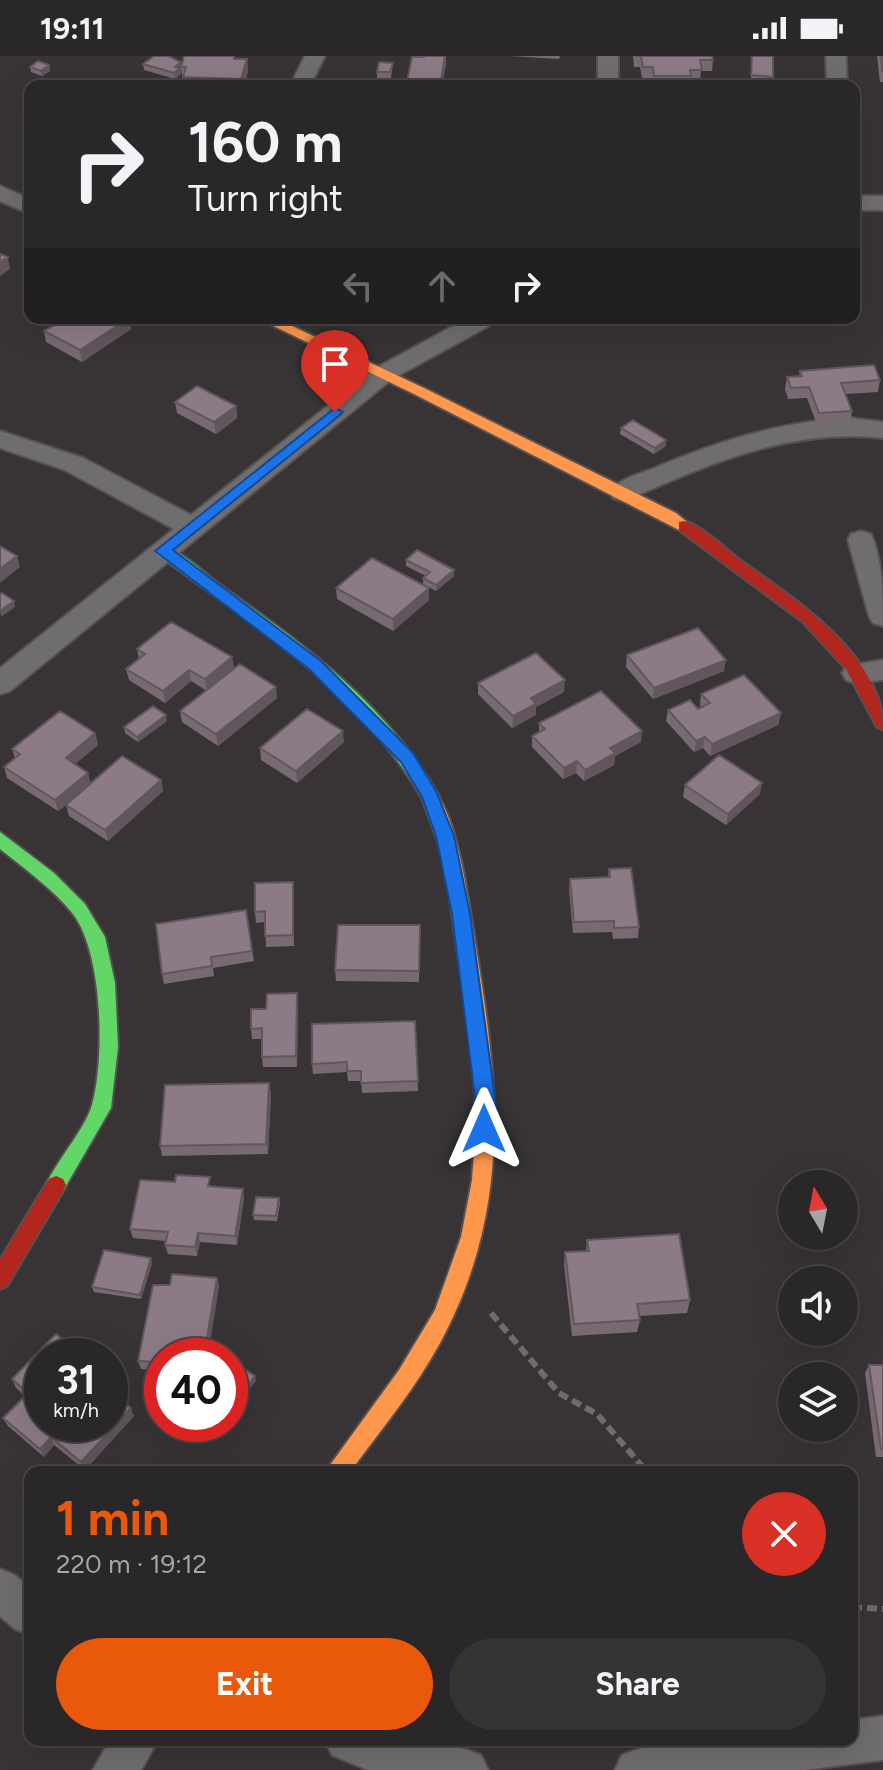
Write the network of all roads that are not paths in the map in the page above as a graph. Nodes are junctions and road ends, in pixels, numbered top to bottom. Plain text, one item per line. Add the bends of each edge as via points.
1 (315, 56) edge
2 (608, 56) edge
3 (836, 56) edge
4 (303, 80) edge
5 (608, 80) edge
6 (837, 80) edge
7 (0, 193) edge
8 (860, 203) edge
9 (883, 203) edge
10 (24, 204) edge
11 (277, 324) edge
12 (475, 324) edge
13 (383, 374) junction
14 (883, 430) edge
15 (0, 439) edge
16 (622, 492) junction
17 (192, 527) junction
18 (861, 540) dead end
19 (163, 551) junction
20 (881, 595) edge
21 (870, 672) edge
22 (0, 684) edge
23 (883, 723) edge
24 (0, 839) edge
25 (0, 1279) edge
26 (340, 1466) edge
27 (0, 1590) edge
28 (24, 1609) edge
29 (883, 1738) edge
30 (858, 1741) edge
31 (132, 1746) edge
32 (362, 1746) edge
33 (822, 1746) edge
34 (115, 1770) edge
35 (466, 1770) edge
36 (637, 1770) edge

1 - 4 street
2 - 5 street
3 - 6 street
7 - 10 street
8 - 9 street
11 - 13 street
12 - 13 street
13 - 16 street
13 - 17 street
14 - 16 street via 829,429 762,439 692,461
15 - 17 street via 74,464
16 - 21 street via 671,517 809,618
17 - 19 street
18 - 20 street
19 - 22 street
19 - 26 street via 315,665 407,758 430,796 445,836 461,914 486,1105 480,1177 461,1270 413,1366
21 - 23 street
24 - 25 street via 79,909 96,937 106,983 108,1047 101,1108
27 - 28 street
29 - 30 street
31 - 34 street
32 - 35 street
33 - 36 street

